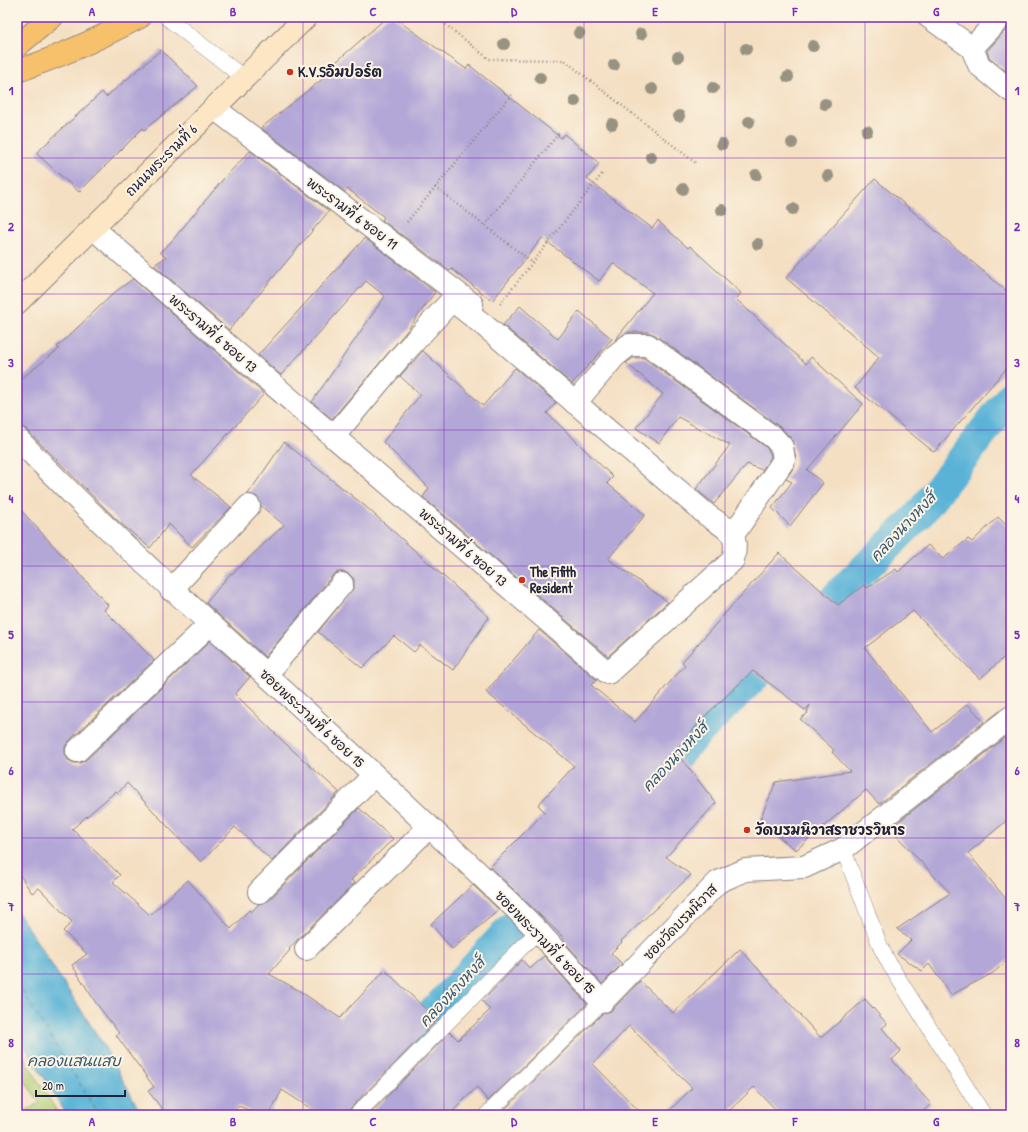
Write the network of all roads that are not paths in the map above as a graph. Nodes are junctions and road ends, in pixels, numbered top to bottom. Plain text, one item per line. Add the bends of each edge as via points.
1 (52, 17) edge
2 (140, 17) edge
3 (166, 17) edge
4 (306, 17) edge
5 (929, 17) edge
6 (1001, 17) edge
7 (17, 46) edge
8 (972, 48) junction
9 (17, 71) edge
10 (244, 78) junction
11 (1011, 91) edge
12 (214, 108) junction
13 (93, 228) junction
14 (17, 303) edge
15 (490, 318) road end
16 (575, 404) junction
17 (333, 437) junction
18 (17, 438) edge
19 (249, 506) dead end
20 (734, 534) junction
21 (342, 584) dead end
22 (171, 590) junction
23 (210, 624) junction
24 (266, 675) junction
25 (1011, 717) edge
26 (77, 751) dead end
27 (374, 775) junction
28 (429, 827) junction
29 (843, 849) junction
30 (259, 892) dead end
31 (537, 930) junction
32 (306, 949) dead end
33 (602, 1002) junction
34 (356, 1115) edge
35 (486, 1115) edge
36 (984, 1115) edge

1 - 7 highway
2 - 9 highway via 98,39
3 - 10 lane
4 - 10 main road, ถนนพระรามที่ 6
5 - 8 street
6 - 8 street
8 - 11 street via 979,65
10 - 12 main road, ถนนพระรามที่ 6
12 - 13 main road, ถนนพระรามที่ 6
12 - 15 street, พระรามที่ 6 ซอย 11
13 - 14 main road, ถนนพระรามที่ 6
13 - 17 street, พระรามที่ 6 ซอย 13
16 - 17 street via 452,300
16 - 20 street via 707,515
16 - 20 street via 615,356 629,345 648,345 774,438 782,447 784,460
17 - 20 street, พระรามที่ 6 ซอย 13 via 608,673 733,560 736,547
18 - 22 street, ซอยพระรามที่ 6 ซอย 15 via 68,492
19 - 22 street
21 - 24 street
22 - 23 street, ซอยพระรามที่ 6 ซอย 15
23 - 24 street, ซอยพระรามที่ 6 ซอย 15
23 - 26 street
24 - 27 street, ซอยพระรามที่ 6 ซอย 15
25 - 29 street, ซอยวัดบรมนิวาส
27 - 28 street, ซอยพระรามที่ 6 ซอย 15
27 - 30 street
28 - 31 street, ซอยพระรามที่ 6 ซอย 15
28 - 32 street
29 - 33 street, ซอยวัดบรมนิวาส via 804,867 745,870 718,882
29 - 36 lane via 890,965
31 - 33 street, ซอยพระรามที่ 6 ซอย 15
31 - 34 lane
33 - 35 lane

